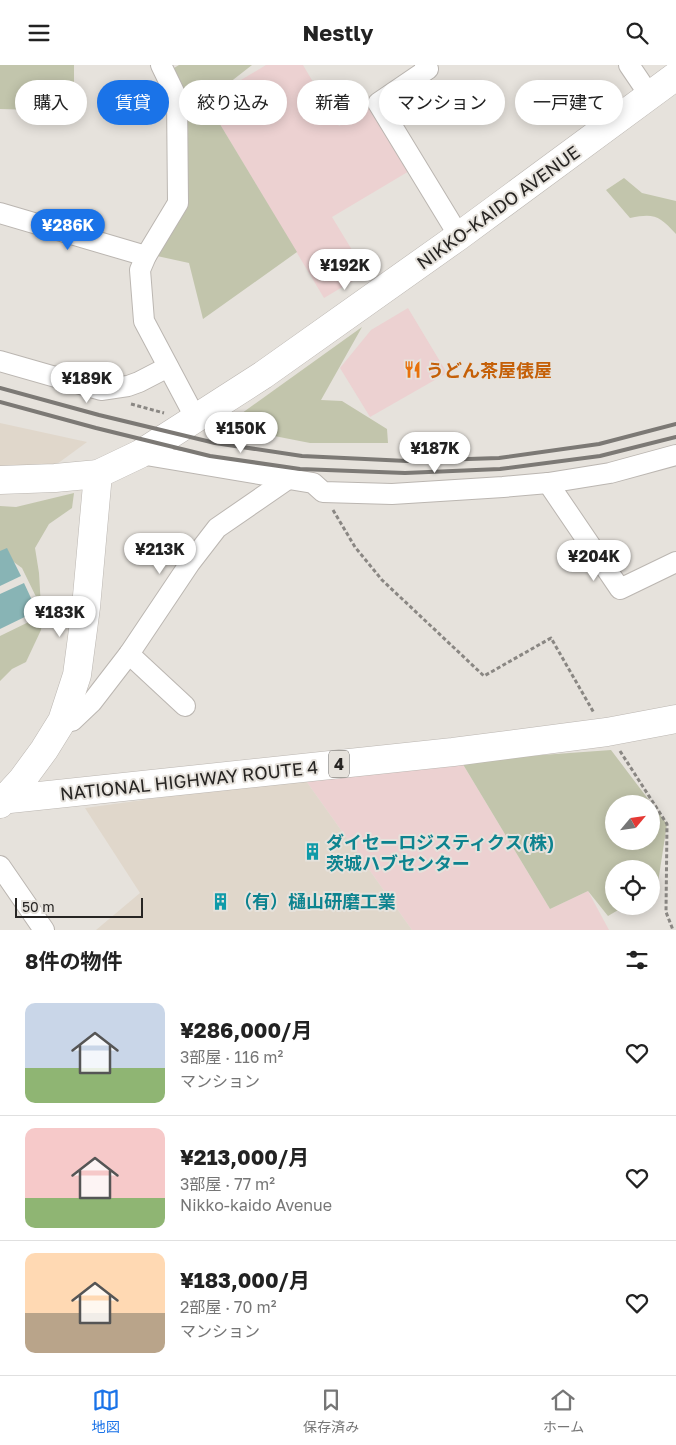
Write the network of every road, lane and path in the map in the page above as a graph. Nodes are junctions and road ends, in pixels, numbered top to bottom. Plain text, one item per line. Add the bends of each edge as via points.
1 (161, 65) edge
2 (425, 65) edge
3 (629, 65) edge
4 (676, 77) edge
5 (650, 96) junction
6 (0, 213) edge
7 (459, 236) junction
8 (146, 256) junction
9 (0, 361) edge
10 (168, 367) junction
11 (123, 402) dead end
12 (185, 417) junction
13 (140, 455) junction
14 (676, 455) edge
15 (98, 474) junction
16 (288, 479) junction
17 (0, 480) edge
18 (548, 483) junction
19 (322, 492) junction
20 (676, 562) edge
21 (129, 654) junction
22 (185, 706) dead end
23 (676, 719) edge
24 (62, 721) junction
25 (607, 732) junction
26 (1, 801) edge
27 (0, 866) edge
28 (44, 930) edge
29 (673, 930) edge

1 - 8 street via 177,98 178,203
2 - 7 street via 428,69 378,103
3 - 5 street
4 - 5 main road, NIKKO-KAIDO AVENUE
5 - 7 main road, NIKKO-KAIDO AVENUE
6 - 8 street
7 - 12 main road, NIKKO-KAIDO AVENUE via 263,375
8 - 10 street via 140,270 144,321
9 - 10 street via 101,390 128,386
10 - 12 street
11 - 12 path
12 - 13 main road, NIKKO-KAIDO AVENUE
13 - 15 main road, NIKKO-KAIDO AVENUE
13 - 16 street
14 - 18 street via 610,473
15 - 17 main road, NIKKO-KAIDO AVENUE
15 - 24 main road via 77,675
16 - 19 street via 313,483
16 - 21 street via 217,528
18 - 19 street via 392,494
18 - 20 street via 620,589
19 - 25 path via 354,547 382,580 484,676 551,638
21 - 22 street
21 - 24 street via 92,702 72,721
23 - 25 main road, NATIONAL HIGHWAY ROUTE 4 / 4
24 - 26 main road via 22,780
25 - 26 main road, NATIONAL HIGHWAY ROUTE 4 / 4
25 - 29 path via 667,824 666,912
27 - 28 street

